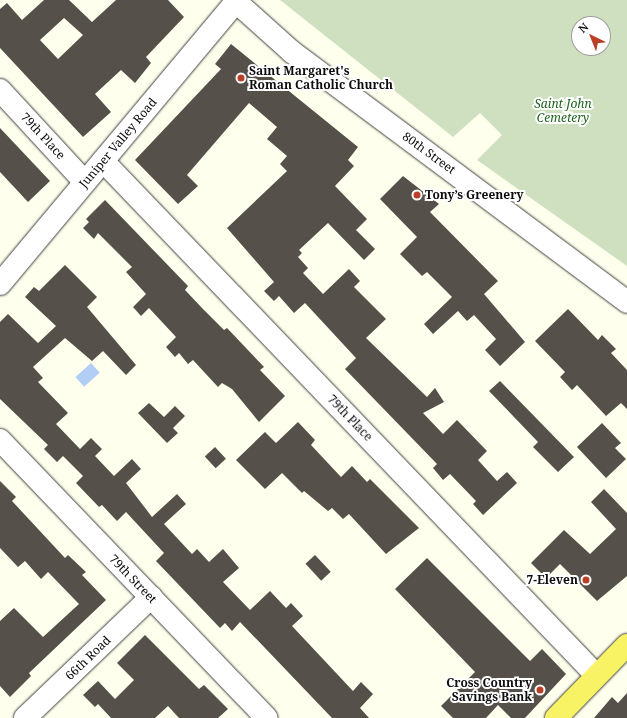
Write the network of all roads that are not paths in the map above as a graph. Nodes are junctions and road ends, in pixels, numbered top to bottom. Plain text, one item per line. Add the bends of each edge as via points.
1 (235, 1) edge
2 (0, 90) edge
3 (103, 161) junction
4 (85, 182) junction
5 (0, 284) edge
6 (627, 302) edge
7 (0, 440) edge
8 (151, 597) junction
9 (627, 645) edge
10 (596, 675) junction
11 (25, 718) edge
12 (267, 718) edge
13 (556, 718) edge

1 - 3 street, Juniper Valley Road
1 - 6 street, 80th Street via 292,52
2 - 4 street, 79th Place
3 - 4 street, Juniper Valley Road
3 - 10 street, 79th Place
4 - 5 street, Juniper Valley Road
7 - 8 street, 79th Street
8 - 11 street, 66th Road
8 - 12 street, 79th Street
9 - 10 main road
10 - 13 main road

